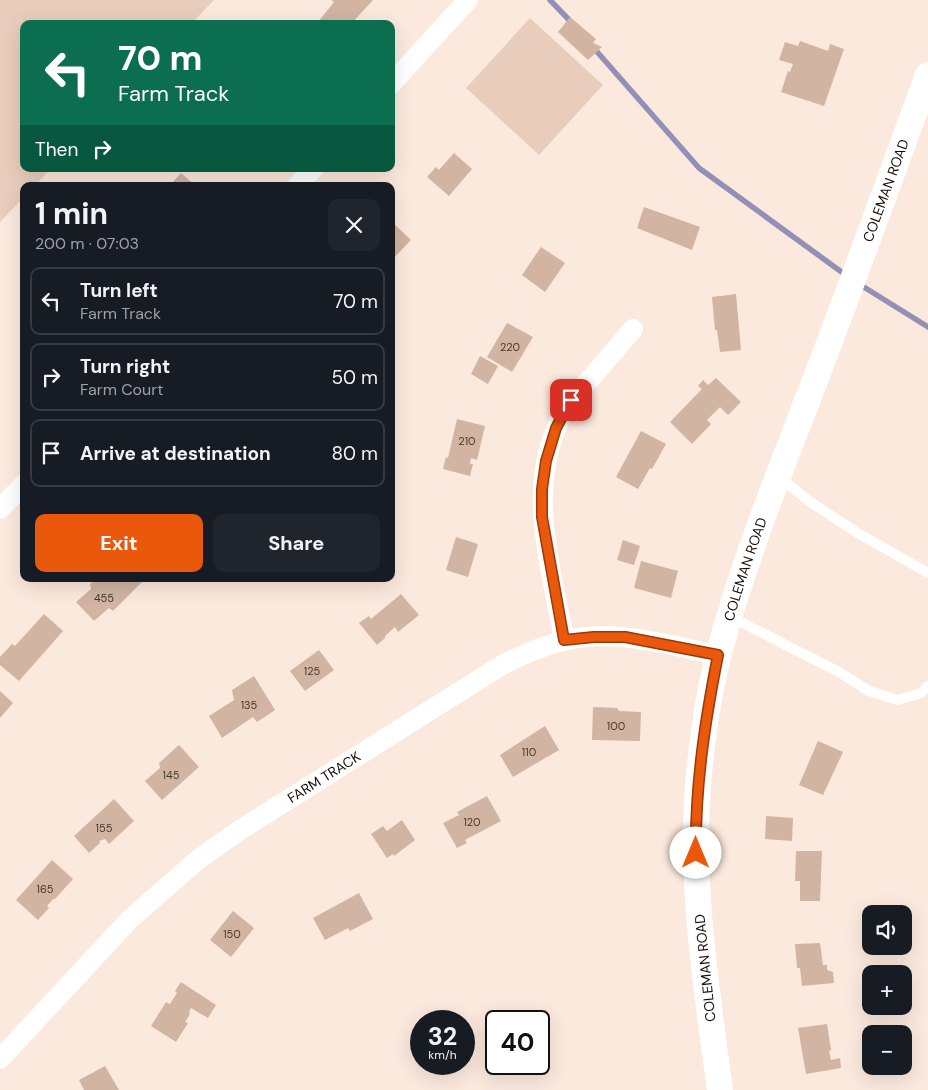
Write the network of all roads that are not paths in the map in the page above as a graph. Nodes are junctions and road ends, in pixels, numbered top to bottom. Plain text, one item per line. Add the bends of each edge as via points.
1 (468, 0) edge
2 (928, 75) edge
3 (395, 80) edge
4 (310, 172) edge
5 (301, 182) edge
6 (633, 329) dead end
7 (778, 476) junction
8 (20, 488) edge
9 (0, 509) edge
10 (928, 573) edge
11 (730, 616) junction
12 (564, 640) junction
13 (718, 655) junction
14 (928, 686) edge
15 (0, 1059) edge
16 (720, 1090) edge

1 - 3 street
2 - 7 street, COLEMAN ROAD
4 - 5 street
6 - 12 street via 571,400 556,428 546,461 542,517
7 - 10 lane via 848,527
7 - 11 street, COLEMAN ROAD via 748,554
8 - 9 street
11 - 13 street, COLEMAN ROAD
11 - 14 lane via 869,691 898,700 921,693
12 - 13 street, FARM TRACK via 625,637
12 - 15 street, FARM TRACK via 532,650 502,665 200,858 130,919
13 - 16 street, COLEMAN ROAD via 699,775 696,837 702,960

